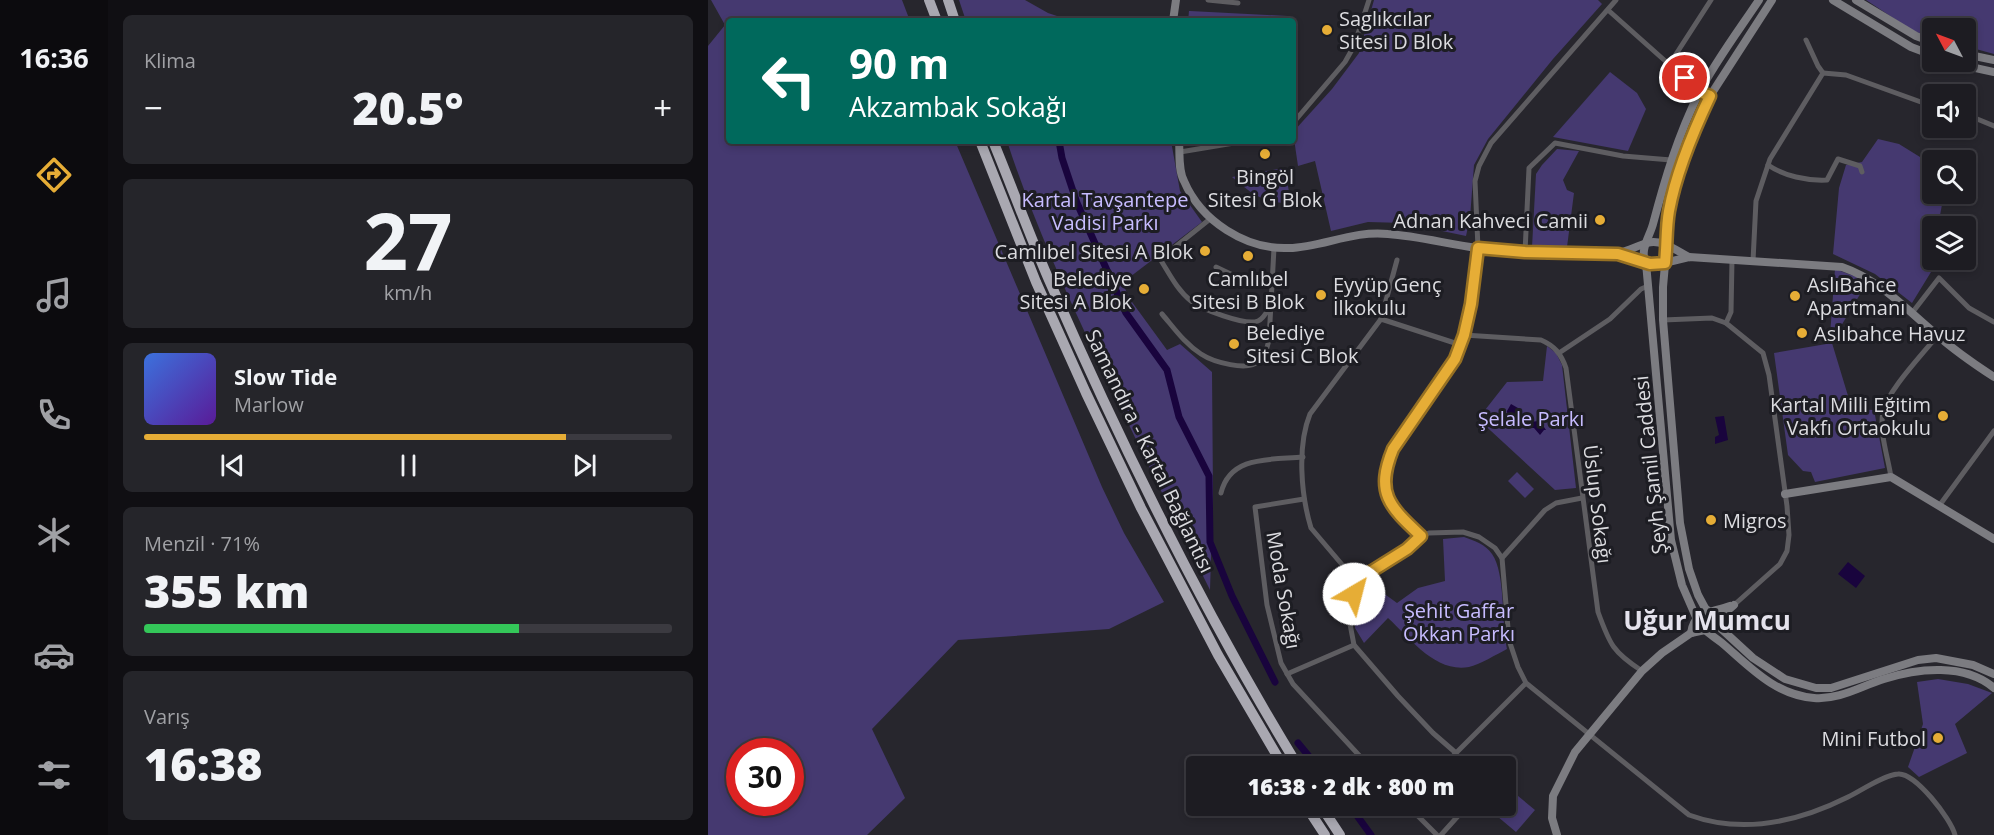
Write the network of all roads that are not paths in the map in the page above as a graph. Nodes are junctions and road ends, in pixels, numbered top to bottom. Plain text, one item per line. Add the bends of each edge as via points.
1 (922, 0) edge
2 (929, 0) edge
3 (941, 0) edge
4 (948, 0) edge
5 (1176, 0) edge
6 (1208, 0) edge
7 (1369, 0) edge
8 (1616, 0) edge
9 (1711, 0) edge
10 (1759, 0) edge
11 (1772, 0) edge
12 (1833, 0) edge
13 (1856, 0) edge
14 (1238, 3) dead end
15 (1608, 10) junction
16 (929, 18) edge
17 (936, 18) edge
18 (947, 18) edge
19 (954, 18) edge
20 (1173, 18) edge
21 (1922, 38) edge
22 (1806, 40) dead end
23 (1922, 51) edge
24 (1976, 56) edge
25 (1994, 60) edge
26 (1670, 65) junction
27 (1976, 68) edge
28 (1994, 72) edge
29 (1823, 73) junction
30 (1700, 92) junction
31 (1710, 96) junction
32 (1922, 102) edge
33 (1296, 119) edge
34 (1976, 119) edge
35 (1994, 126) edge
36 (981, 144) edge
37 (994, 144) edge
38 (1179, 144) edge
39 (1228, 144) edge
40 (1180, 152) junction
41 (1671, 160) junction
42 (1768, 165) junction
43 (1863, 172) dead end
44 (1210, 219) junction
45 (1647, 242) junction
46 (1666, 245) junction
47 (1274, 248) junction
48 (1478, 248) junction
49 (1525, 252) junction
50 (1618, 254) junction
51 (1689, 257) junction
52 (1397, 260) dead end
53 (1732, 260) junction
54 (1753, 261) junction
55 (1646, 263) junction
56 (1665, 263) junction
57 (1216, 267) dead end
58 (1272, 280) junction
59 (1648, 286) junction
60 (1270, 306) junction
61 (1912, 313) junction
62 (1162, 314) dead end
63 (1381, 319) junction
64 (1663, 320) junction
65 (1994, 322) edge
66 (1726, 323) junction
67 (1464, 335) junction
68 (1937, 336) junction
69 (1461, 345) junction
70 (1559, 353) junction
71 (1994, 377) edge
72 (1994, 431) edge
73 (1303, 457) junction
74 (1891, 477) junction
75 (1221, 493) dead end
76 (1785, 494) junction
77 (1582, 498) junction
78 (1304, 499) junction
79 (1940, 506) junction
80 (1421, 536) junction
81 (1994, 539) edge
82 (1502, 558) junction
83 (1356, 581) junction
84 (1734, 605) junction
85 (1711, 613) junction
86 (1696, 618) junction
87 (1716, 622) junction
88 (1705, 630) junction
89 (1691, 633) junction
90 (1354, 645) junction
91 (1642, 671) junction
92 (1287, 674) junction
93 (1994, 674) edge
94 (1526, 683) junction
95 (1994, 688) edge
96 (1589, 735) junction
97 (1456, 753) junction
98 (1277, 756) edge
99 (1292, 756) edge
100 (1360, 756) edge
101 (1453, 756) edge
102 (1313, 816) edge
103 (1328, 816) edge
104 (1419, 816) edge
105 (1457, 816) edge
106 (1325, 835) edge
107 (1340, 835) edge
108 (1439, 835) edge
109 (1556, 835) edge
110 (1954, 835) edge

1 - 16 highway
2 - 17 highway
3 - 18 highway
4 - 19 highway
5 - 20 street
6 - 14 street
7 - 33 street via 1345,62
8 - 15 street
9 - 26 street
10 - 30 street, Şeyh Şamil Caddesi
11 - 31 street, Şeyh Şamil Caddesi
12 - 23 street
13 - 21 street
15 - 26 street
15 - 48 street via 1491,143 1476,181
22 - 29 street
24 - 25 street
26 - 30 street
27 - 28 street
29 - 32 street via 1846,75
29 - 42 street
30 - 31 street
30 - 41 street, Şeyh Şamil Caddesi
31 - 46 street, Şeyh Şamil Caddesi via 1679,172
34 - 35 street
36 - 98 highway, Samandıra - Kartal Bağlantısı via 1036,282 1131,487 1218,655
37 - 99 highway, Samandıra - Kartal Bağlantısı via 1048,278 1116,428 1221,633
38 - 40 street
39 - 40 street
40 - 44 street via 1183,180
41 - 45 street, Şeyh Şamil Caddesi
41 - 49 street via 1623,156 1555,143 1529,168
42 - 43 street via 1777,171 1818,180 1827,180 1838,159 1860,166
42 - 54 street via 1756,201
44 - 47 street via 1256,244
44 - 60 street via 1161,259 1175,283 1202,308 1247,322 1258,321
45 - 46 street
45 - 50 street
45 - 55 street, Şeyh Şamil Caddesi via 1643,254
46 - 51 street
46 - 56 street, Şeyh Şamil Caddesi
47 - 48 street via 1387,233
47 - 58 street
48 - 49 street
48 - 67 street
49 - 50 street
50 - 55 street
51 - 53 street
51 - 56 street
52 - 63 street
53 - 54 street
53 - 66 street via 1731,312
54 - 61 street via 1842,267 1872,282
55 - 56 street
55 - 59 street, Şeyh Şamil Caddesi
56 - 64 street, Şeyh Şamil Caddesi
57 - 58 street via 1237,277
58 - 60 street
59 - 70 street via 1610,319
59 - 86 street, Şeyh Şamil Caddesi via 1671,540 1682,585
60 - 62 street via 1269,340 1265,353 1252,366 1203,355 1182,339
61 - 65 street via 1938,278 1969,308
61 - 68 street
63 - 69 street
63 - 73 street via 1310,414
64 - 66 street via 1712,318
64 - 85 street, Şeyh Şamil Caddesi via 1680,523 1695,588
66 - 76 street via 1763,353
67 - 69 street
67 - 70 street via 1541,340
68 - 71 street
68 - 74 street via 1894,389 1883,411
69 - 80 street via 1393,449 1386,466 1384,483 1390,503
70 - 77 street, Üslup Sokağı via 1566,368
72 - 79 street
73 - 75 street via 1253,461 1234,469
73 - 78 street
74 - 76 street
74 - 79 street
76 - 84 street via 1787,551 1780,564
77 - 82 street via 1556,503 1545,510
77 - 91 street, Üslup Sokağı via 1598,612 1616,652
78 - 83 street via 1311,528
78 - 92 street, Moda Sokağı via 1255,507 1267,605
79 - 81 street
80 - 82 street via 1463,532 1479,537
80 - 83 street
82 - 94 street via 1509,640
83 - 90 street via 1350,624
84 - 85 street
84 - 87 street
85 - 86 street
85 - 87 street, Şeyh Şamil Caddesi
86 - 88 street, Şeyh Şamil Caddesi
86 - 89 street
87 - 88 street
87 - 93 street, Şeyh Şamil Caddesi via 1769,669 1785,679 1816,688 1831,688 1918,660 1936,658
88 - 89 street
88 - 95 street, Şeyh Şamil Caddesi via 1756,674 1794,694 1835,697 1885,679 1932,670 1956,671
89 - 91 street
90 - 92 street
90 - 97 street via 1398,696
91 - 96 street
92 - 100 street, Moda Sokağı
94 - 96 street
94 - 97 street
96 - 109 street via 1575,752 1553,796
96 - 110 street via 1689,815 1706,821 1766,825 1795,820 1900,773 1909,775 1943,813
97 - 101 street
102 - 106 highway
103 - 107 highway
104 - 108 street
105 - 108 street

